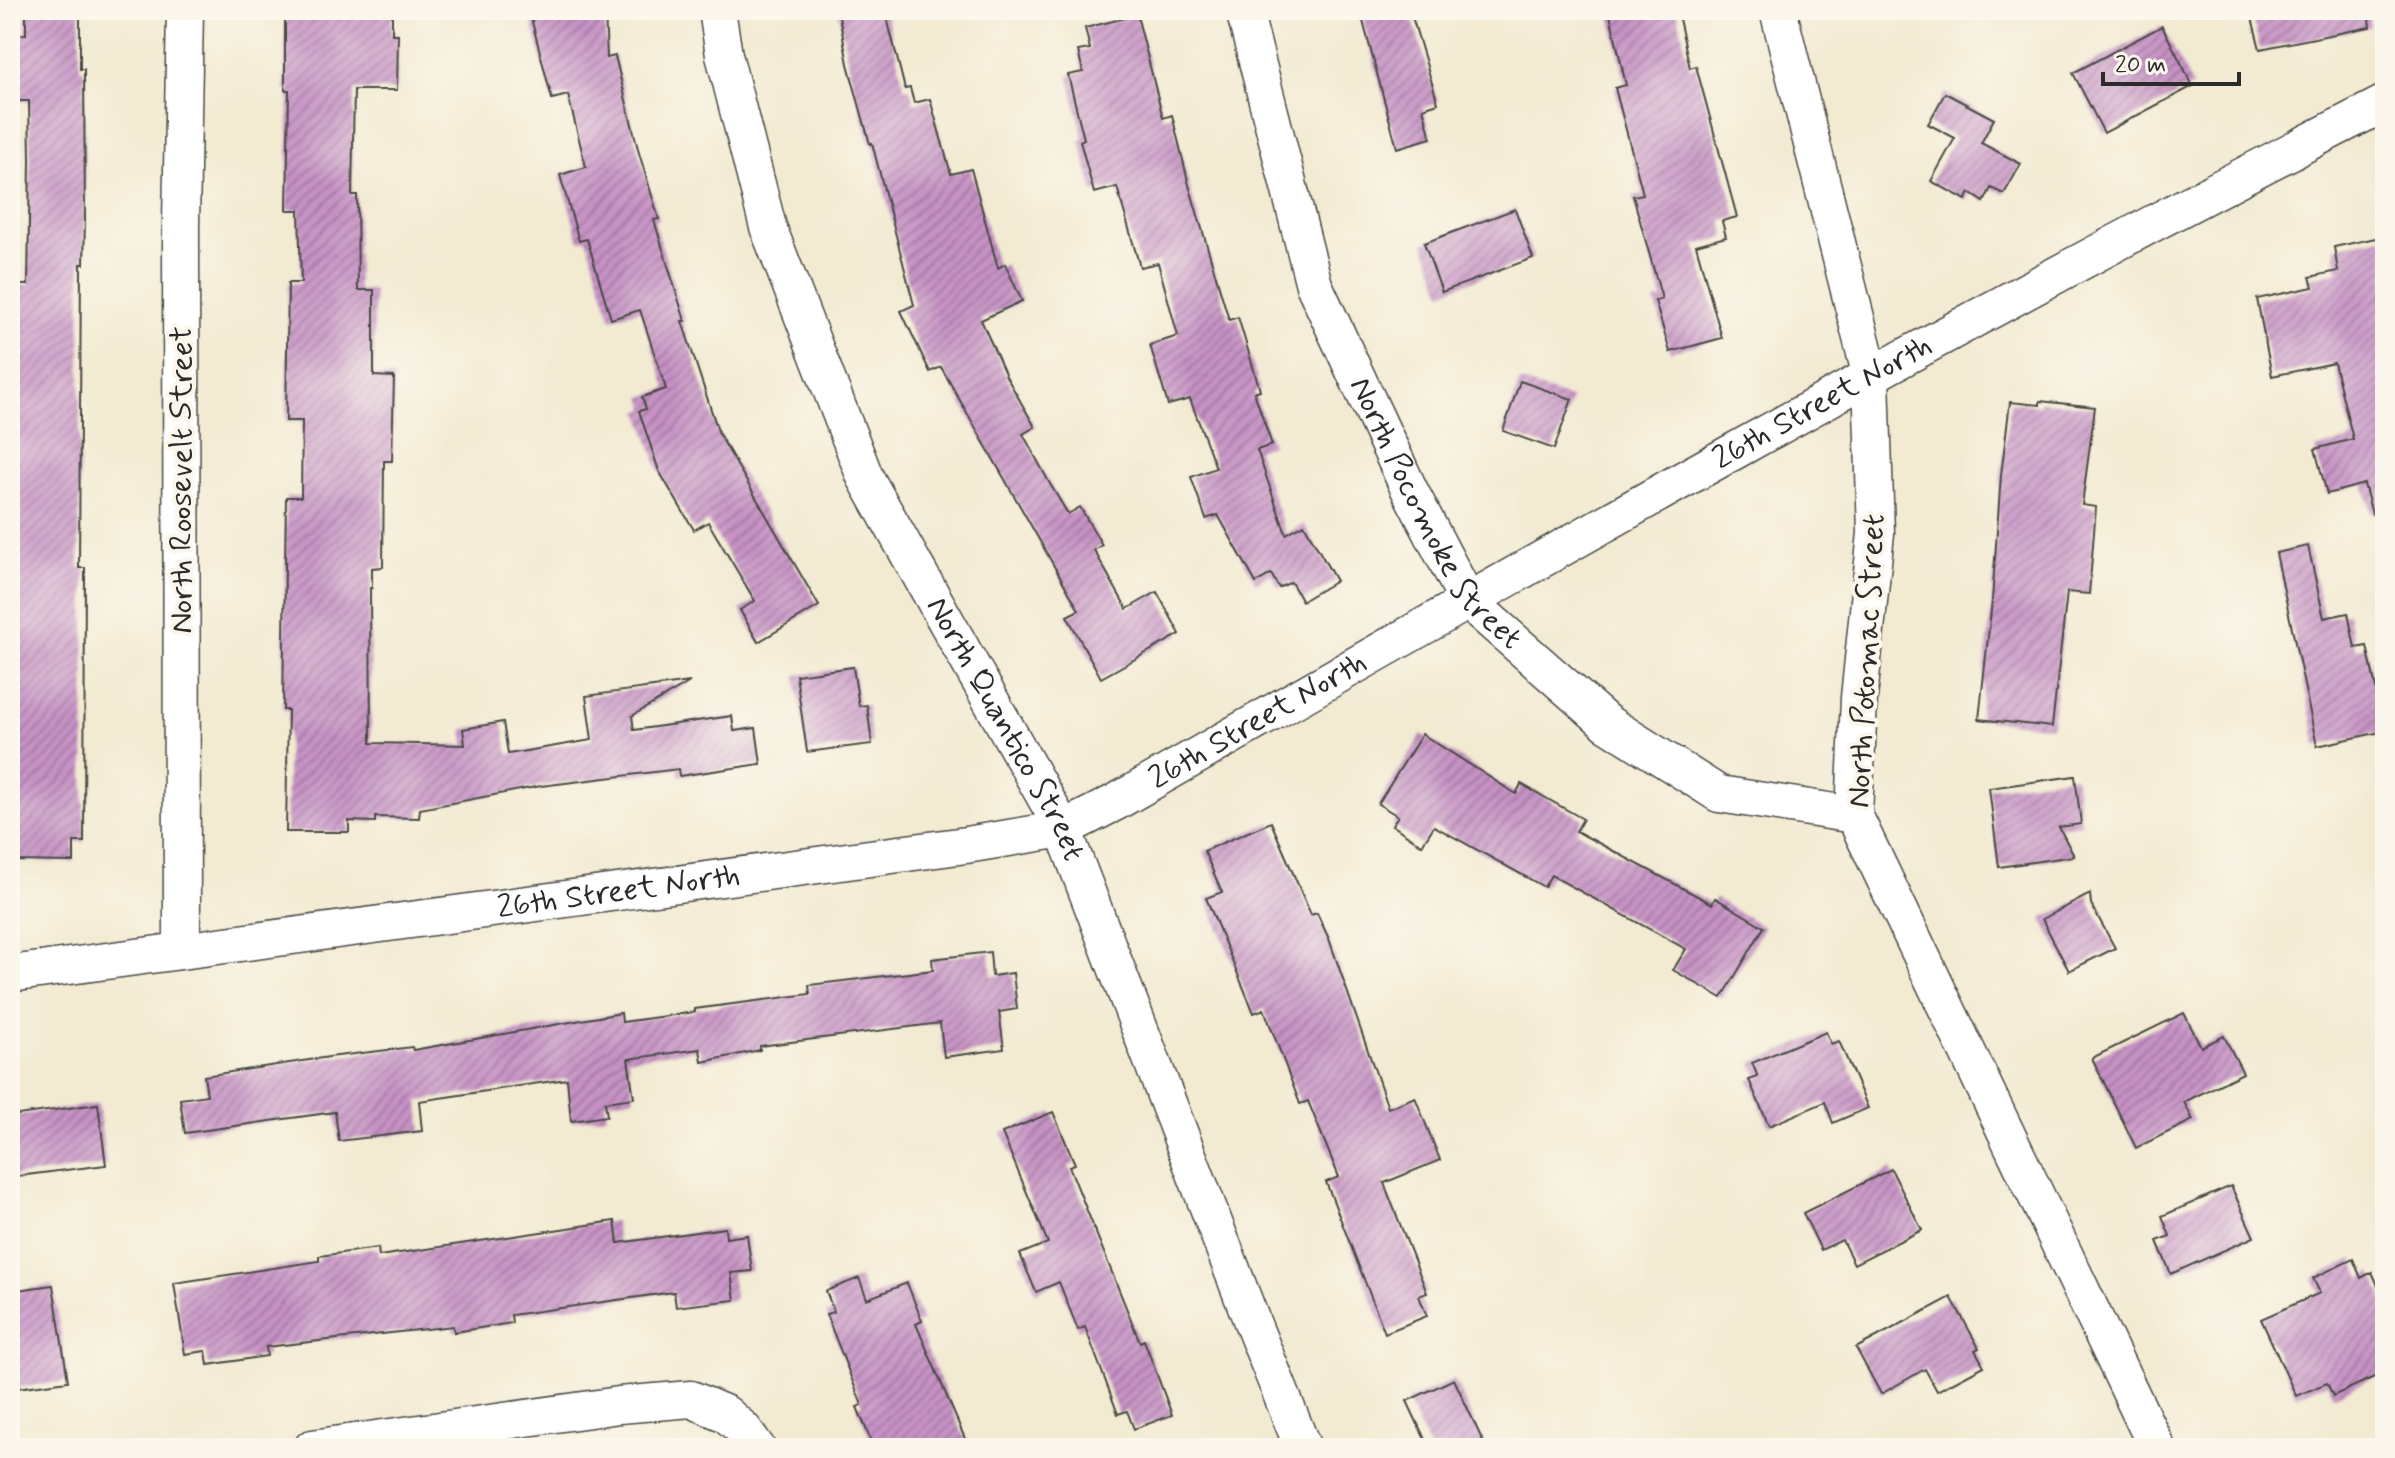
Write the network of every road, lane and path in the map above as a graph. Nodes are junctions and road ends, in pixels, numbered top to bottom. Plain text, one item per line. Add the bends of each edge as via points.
1 (185, 10) edge
2 (717, 10) edge
3 (1244, 10) edge
4 (1778, 10) edge
5 (2385, 103) edge
6 (1871, 377) junction
7 (1467, 600) junction
8 (1854, 815) junction
9 (1063, 829) junction
10 (182, 950) junction
11 (10, 974) edge
12 (312, 1448) edge
13 (757, 1448) edge
14 (1303, 1448) edge
15 (2157, 1448) edge

1 - 10 street, North Roosevelt Street
2 - 9 street, North Quantico Street via 768,227 865,477
3 - 7 street, North Pocomoke Street via 1314,285
4 - 6 street, North Potomac Street
5 - 6 street, 26th Street North
6 - 7 street, 26th Street North
6 - 8 street, North Potomac Street via 1876,533 1859,698
7 - 8 street, North Pocomoke Street via 1607,723 1719,794
7 - 9 street, 26th Street North
8 - 15 street, North Potomac Street
9 - 10 street, 26th Street North
9 - 14 street, North Quantico Street
10 - 11 street, 26th Street North
12 - 13 street via 691,1399 732,1419

